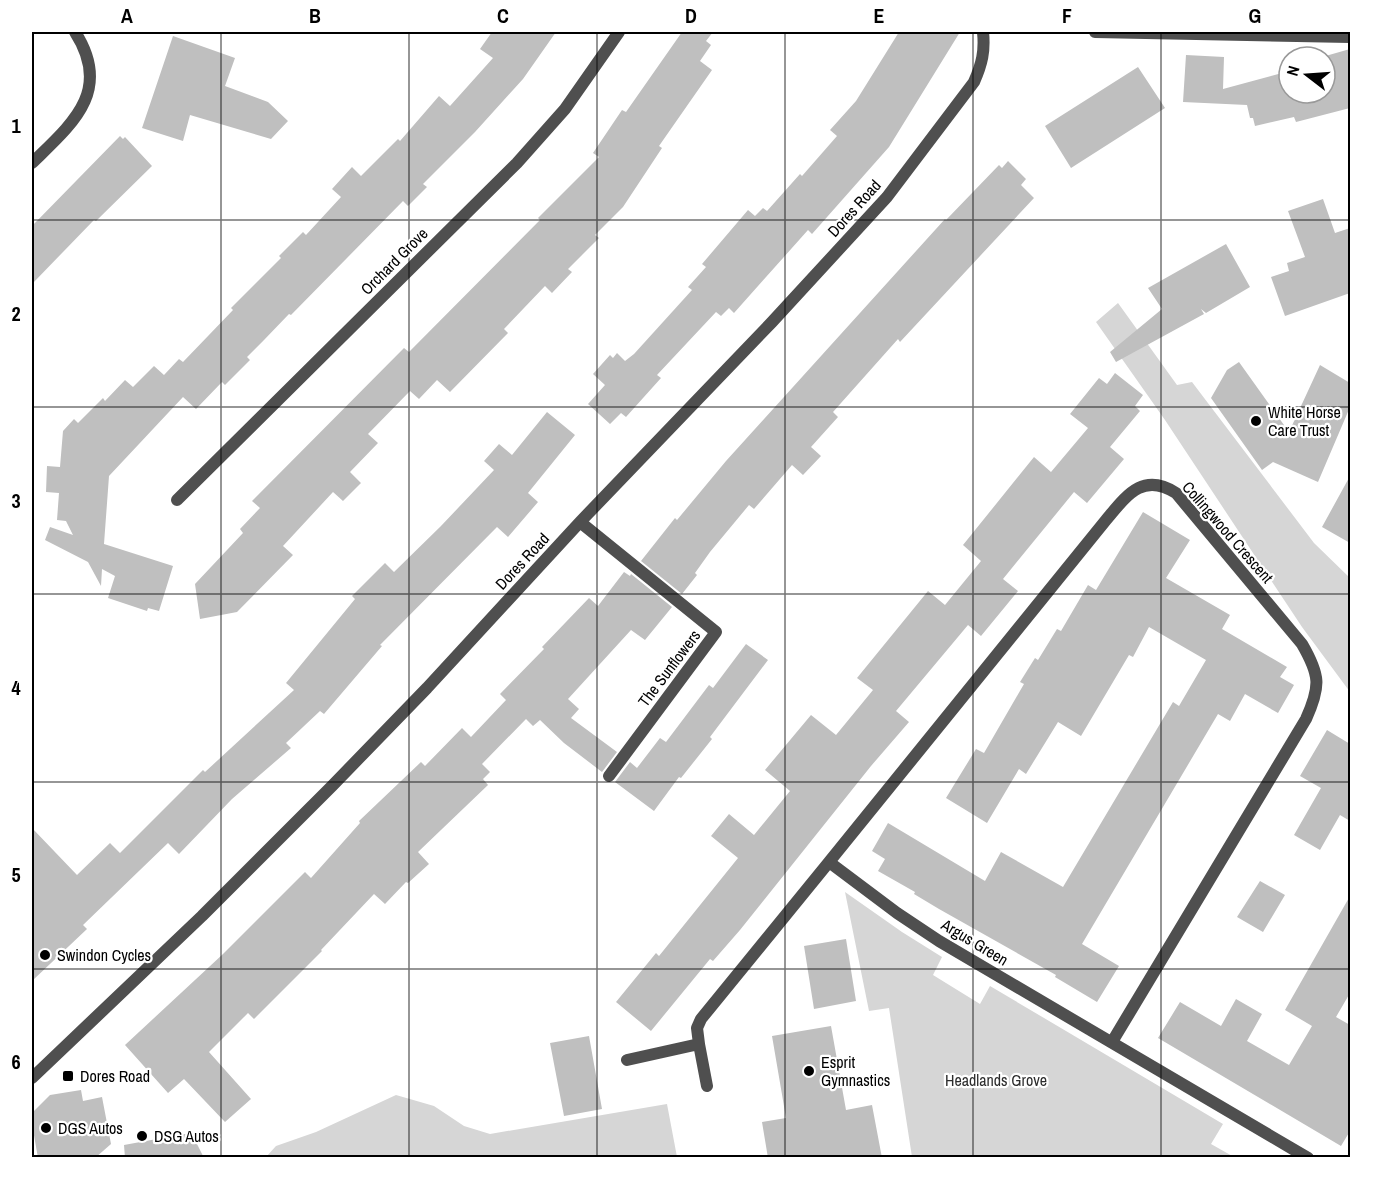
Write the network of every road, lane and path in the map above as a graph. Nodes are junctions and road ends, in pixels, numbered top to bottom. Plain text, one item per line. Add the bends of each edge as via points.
1 (75, 32) edge
2 (619, 32) edge
3 (983, 32) edge
4 (1095, 32) edge
5 (1350, 37) edge
6 (32, 163) edge
7 (177, 500) dead end
8 (580, 522) junction
9 (609, 776) dead end
10 (829, 861) junction
11 (1112, 1042) junction
12 (699, 1044) junction
13 (627, 1060) dead end
14 (32, 1078) edge
15 (707, 1086) dead end
16 (1308, 1158) edge

1 - 6 street via 87,57 88,94 65,130
2 - 7 street, Orchard Grove via 565,108 517,163
3 - 8 street, Dores Road via 985,50 974,82 887,197
4 - 5 street
8 - 9 street, The Sunflowers via 716,632
8 - 14 street, Dores Road via 332,786
10 - 11 street, Argus Green via 939,941
10 - 11 street, Collingwood Crescent via 1126,498 1138,487 1155,484 1176,493 1302,644 1311,658 1318,686 1306,718
10 - 12 street via 701,1019 697,1028
11 - 16 street, Argus Green
12 - 13 street
12 - 15 street

